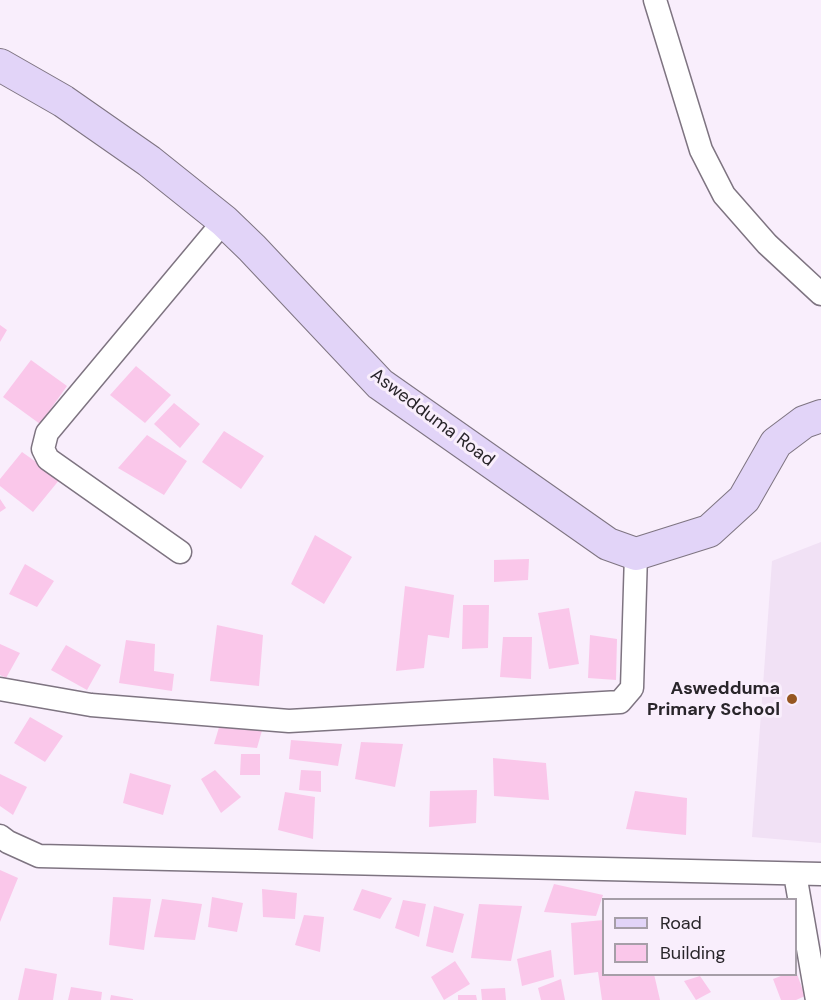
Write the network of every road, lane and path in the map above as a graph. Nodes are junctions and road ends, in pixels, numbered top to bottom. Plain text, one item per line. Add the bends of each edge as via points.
1 (655, 0) edge
2 (0, 65) edge
3 (224, 221) junction
4 (821, 294) edge
5 (821, 416) edge
6 (180, 552) dead end
7 (636, 554) junction
8 (0, 689) edge
9 (0, 836) edge
10 (795, 874) junction
11 (821, 874) edge
12 (817, 1000) edge

1 - 4 street via 701,150 724,195 767,244
2 - 3 street, Aswedduma Road via 63,101 149,161
3 - 6 street via 47,433 43,449 48,459
3 - 7 street, Aswedduma Road via 380,384 608,544
5 - 7 street via 804,422 776,443 744,499 709,531
7 - 8 street via 632,688 620,702 289,721 91,705
9 - 10 street via 39,856
10 - 11 street
10 - 12 street

